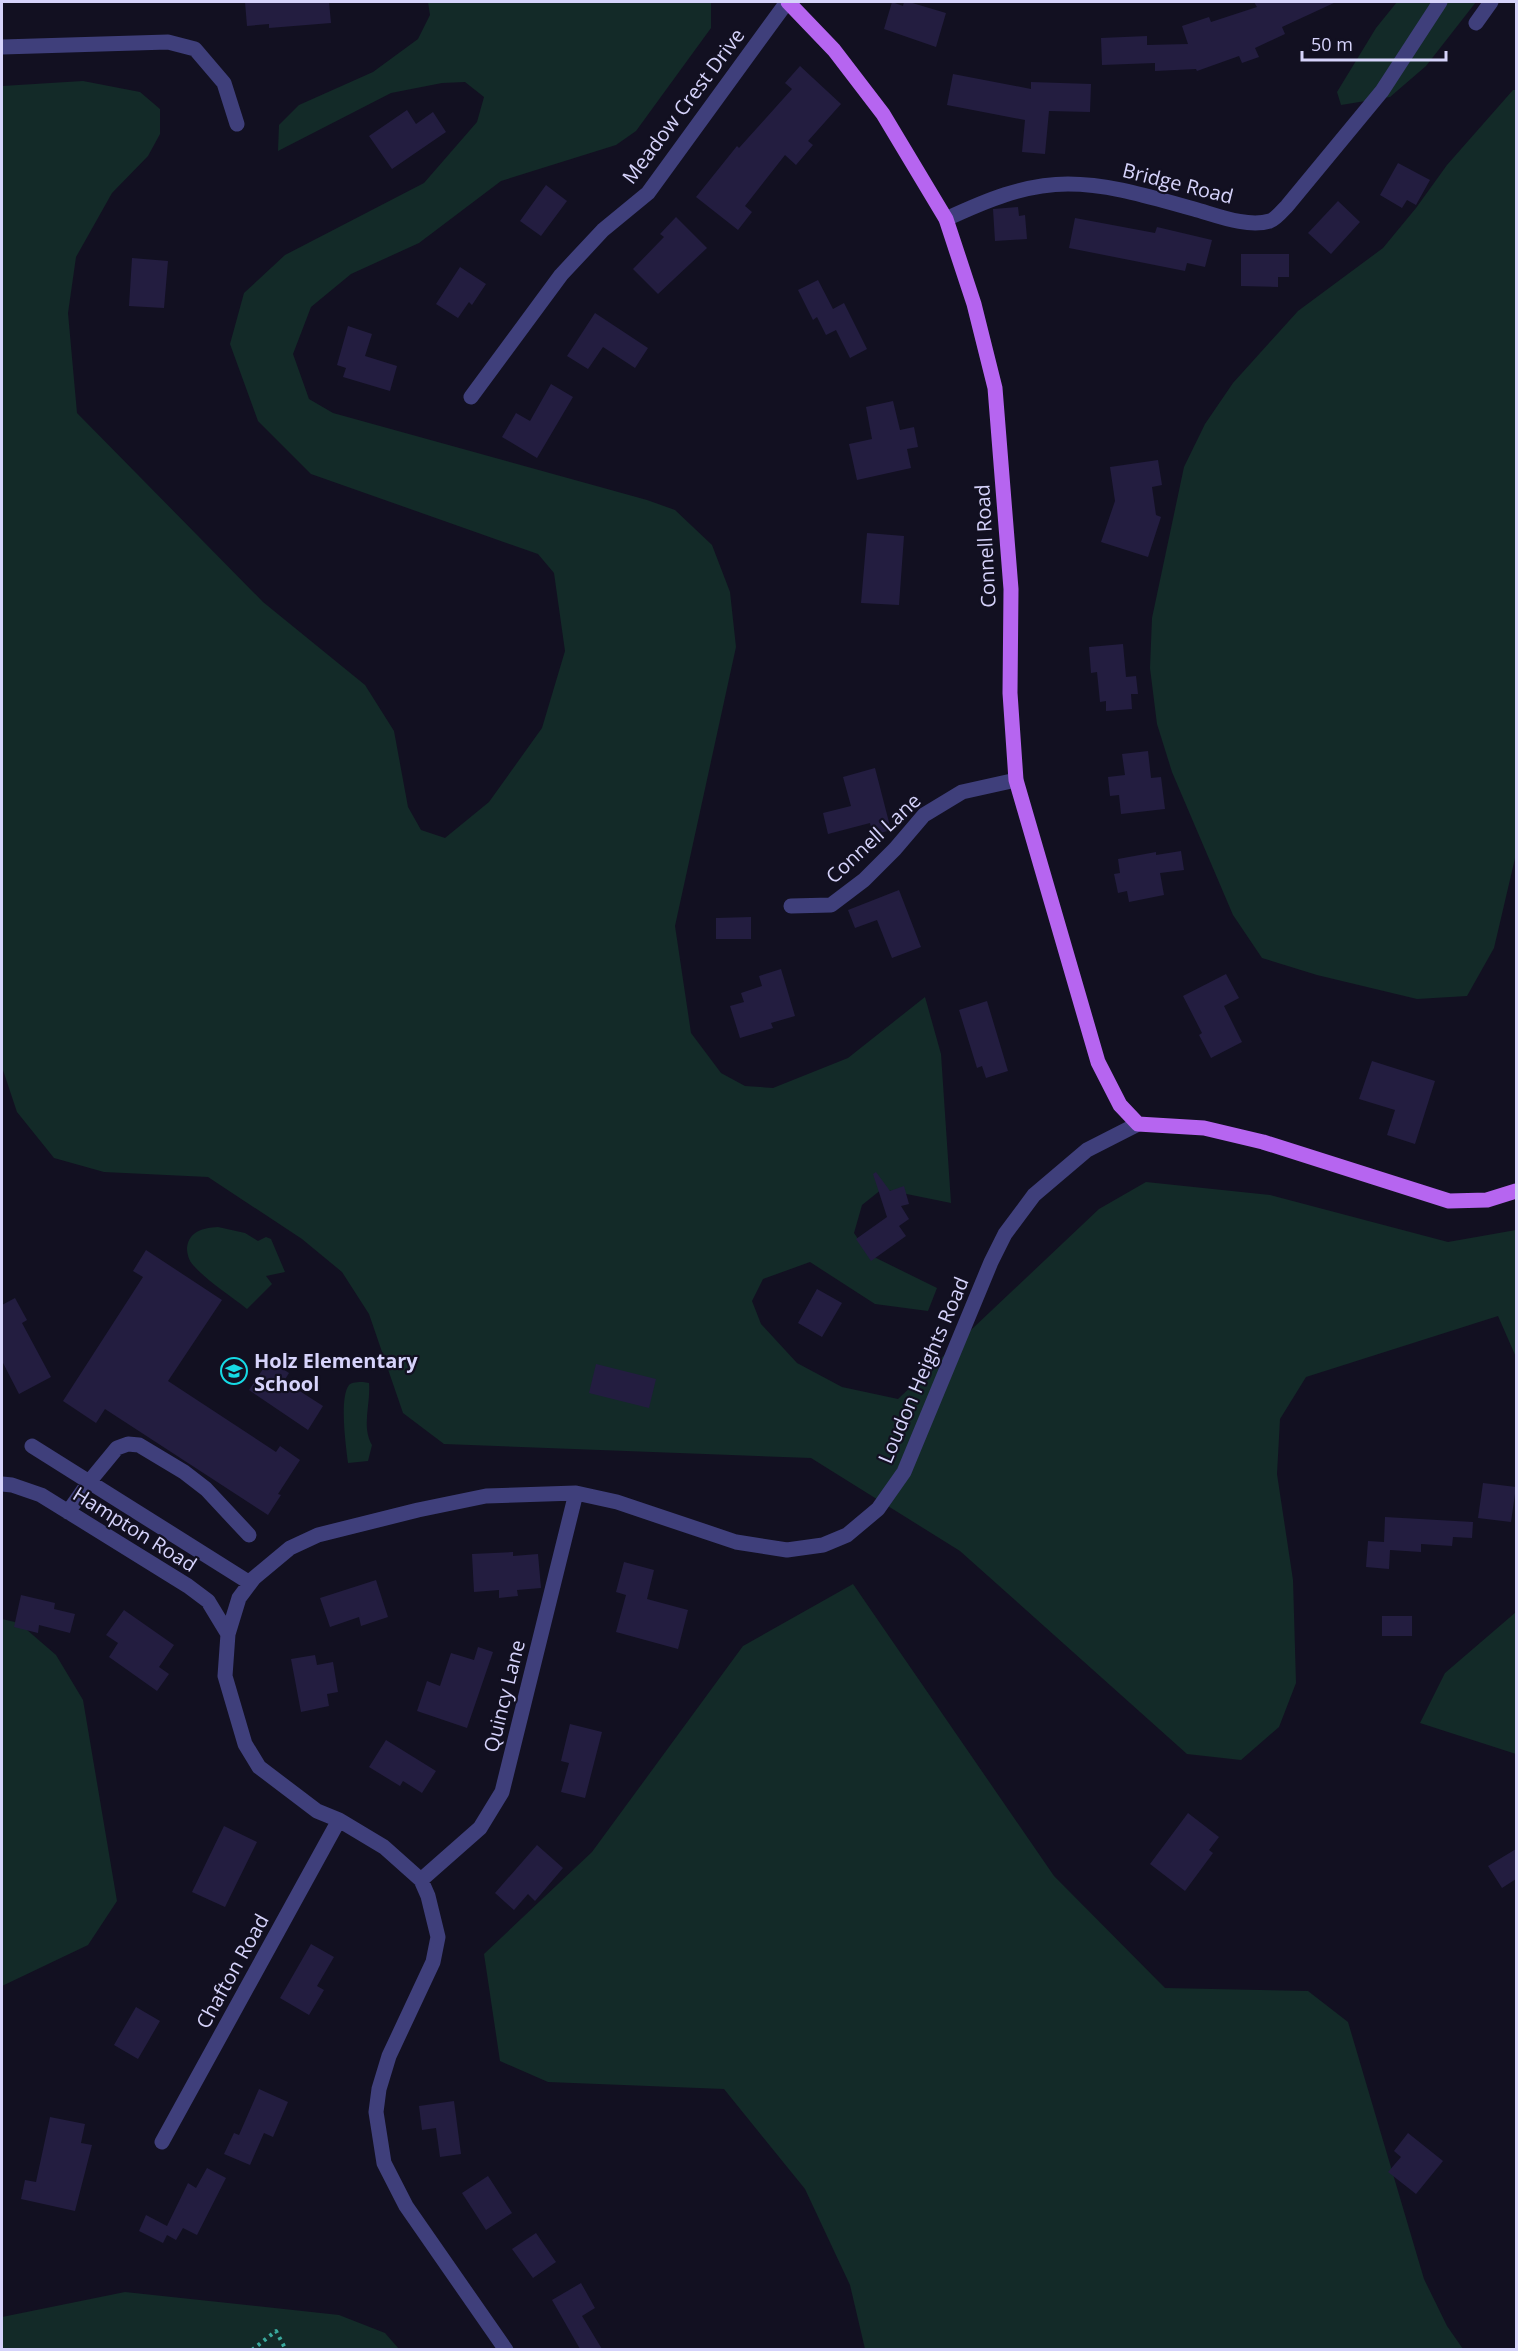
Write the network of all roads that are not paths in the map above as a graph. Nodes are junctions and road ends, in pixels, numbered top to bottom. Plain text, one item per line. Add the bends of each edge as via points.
1 (788, 2) edge
2 (1440, 2) edge
3 (1491, 2) edge
4 (1476, 23) dead end
5 (2, 47) edge
6 (237, 124) dead end
7 (946, 219) junction
8 (471, 397) dead end
9 (1016, 780) junction
10 (791, 906) dead end
11 (1138, 1124) junction
12 (1516, 1191) edge
13 (32, 1446) dead end
14 (89, 1482) junction
15 (2, 1484) edge
16 (576, 1493) junction
17 (68, 1512) junction
18 (249, 1535) dead end
19 (250, 1583) junction
20 (228, 1634) junction
21 (339, 1820) junction
22 (421, 1880) junction
23 (162, 2142) dead end
24 (506, 2349) edge

1 - 7 main road, Connell Road via 834,50 883,114
1 - 8 street, Meadow Crest Drive via 648,193 603,230 561,275
2 - 7 street, Bridge Road via 1382,91 1271,221 1223,218 1112,188 1067,184 1022,189
3 - 4 street
5 - 6 street via 168,42 195,49 224,83
7 - 9 main road, Connell Road via 974,304 995,388 1011,589 1010,693
9 - 10 street, Connell Lane via 962,792 924,815 864,880 831,905
9 - 11 main road, Connell Road via 1098,1062 1120,1105
11 - 12 main road via 1204,1128 1263,1142 1449,1201 1487,1200
11 - 16 street, Loudon Heights Road via 1087,1150 1034,1195 1005,1234 904,1472 878,1509 847,1535 823,1545 787,1550 736,1542 617,1502
13 - 14 street
14 - 17 street
14 - 18 street via 117,1448 139,1445 206,1489
14 - 19 street
15 - 17 street, Hampton Road via 41,1496
16 - 19 street, Loudon Heights Road via 486,1496 318,1535 290,1548
16 - 22 street, Quincy Lane via 502,1792 480,1828
17 - 20 street, Hampton Road via 208,1601
19 - 20 street, Loudon Heights Road via 238,1598
20 - 21 street, Loudon Heights Road via 225,1676 245,1744 259,1767 317,1811
21 - 22 street, Loudon Heights Road via 384,1847
21 - 23 street, Chafton Road
22 - 24 street, Loudon Heights Road via 438,1937 433,1962 389,2056 379,2089 376,2112 384,2163 406,2206

